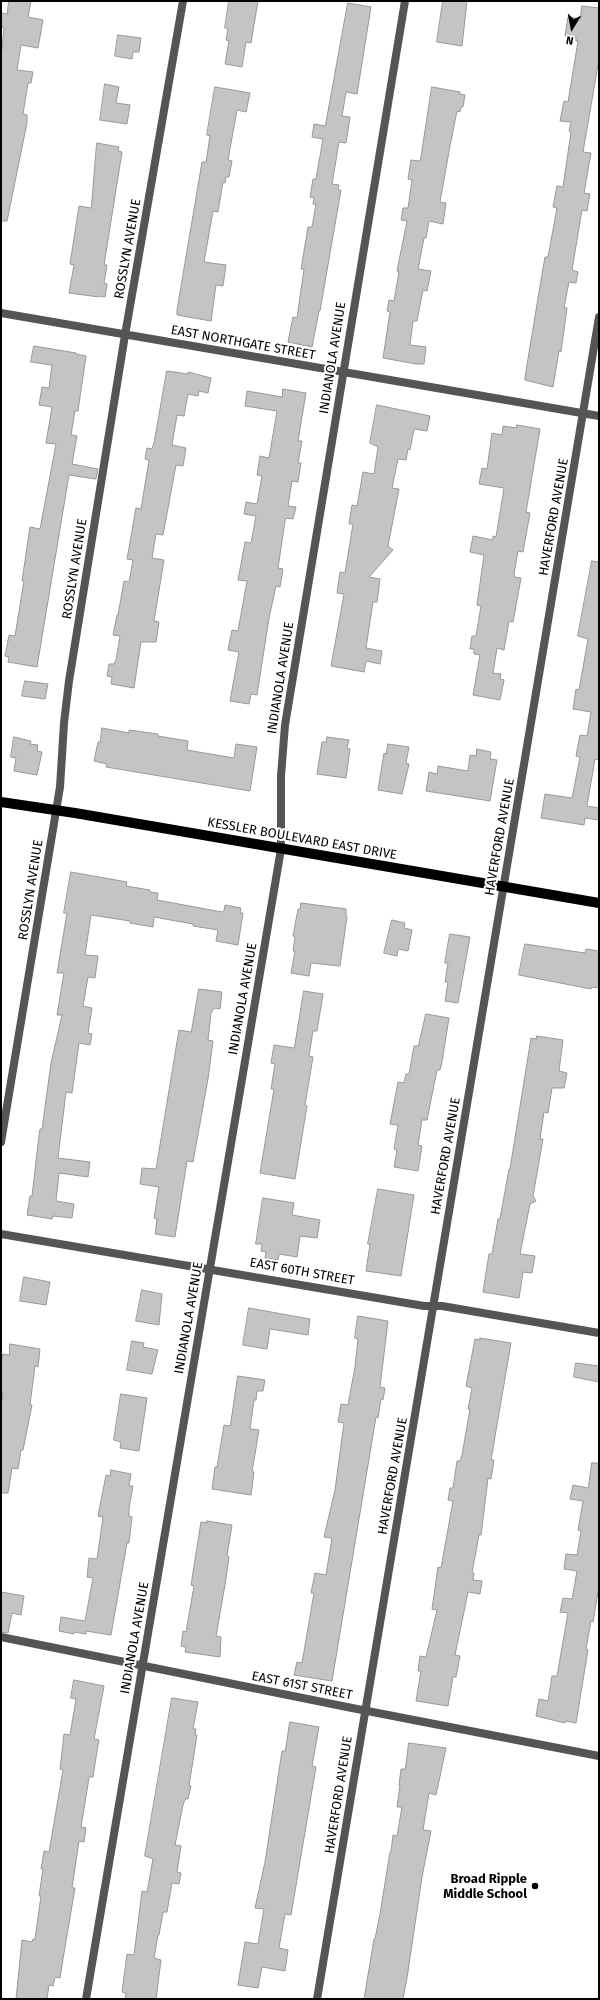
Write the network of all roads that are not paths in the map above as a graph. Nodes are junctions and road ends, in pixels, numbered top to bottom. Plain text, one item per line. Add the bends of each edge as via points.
1 (184, 1) edge
2 (405, 1) edge
3 (1, 313) edge
4 (599, 317) edge
5 (125, 335) junction
6 (343, 372) junction
7 (583, 414) junction
8 (599, 416) edge
9 (1, 802) edge
10 (56, 810) junction
11 (281, 848) junction
12 (504, 887) junction
13 (599, 903) edge
14 (1, 1142) edge
15 (1, 1234) edge
16 (210, 1268) junction
17 (434, 1306) junction
18 (599, 1333) edge
19 (1, 1637) edge
20 (143, 1666) junction
21 (366, 1711) junction
22 (599, 1756) edge
23 (86, 1999) edge
24 (318, 1999) edge

1 - 5 street, ROSSLYN AVENUE
2 - 6 street, INDIANOLA AVENUE
3 - 5 street, EAST NORTHGATE STREET
4 - 7 street, HAVERFORD AVENUE
5 - 6 street, EAST NORTHGATE STREET
5 - 10 street, ROSSLYN AVENUE via 67,694 62,776
6 - 7 street, EAST NORTHGATE STREET
6 - 11 street, INDIANOLA AVENUE via 285,725 281,776
7 - 8 street, EAST NORTHGATE STREET
7 - 12 street, HAVERFORD AVENUE
9 - 10 main road, KESSLER BOULEVARD EAST DRIVE
10 - 11 main road, KESSLER BOULEVARD EAST DRIVE
10 - 14 street, ROSSLYN AVENUE
11 - 12 main road, KESSLER BOULEVARD EAST DRIVE
11 - 16 street, INDIANOLA AVENUE
12 - 13 main road, KESSLER BOULEVARD EAST DRIVE
12 - 17 street, HAVERFORD AVENUE
15 - 16 street, EAST 60TH STREET
16 - 17 street, EAST 60TH STREET
16 - 20 street, INDIANOLA AVENUE
17 - 18 street, EAST 60TH STREET
17 - 21 street, HAVERFORD AVENUE
19 - 20 street, EAST 61ST STREET
20 - 21 street, EAST 61ST STREET
20 - 23 street, INDIANOLA AVENUE
21 - 22 street, EAST 61ST STREET
21 - 24 street, HAVERFORD AVENUE

